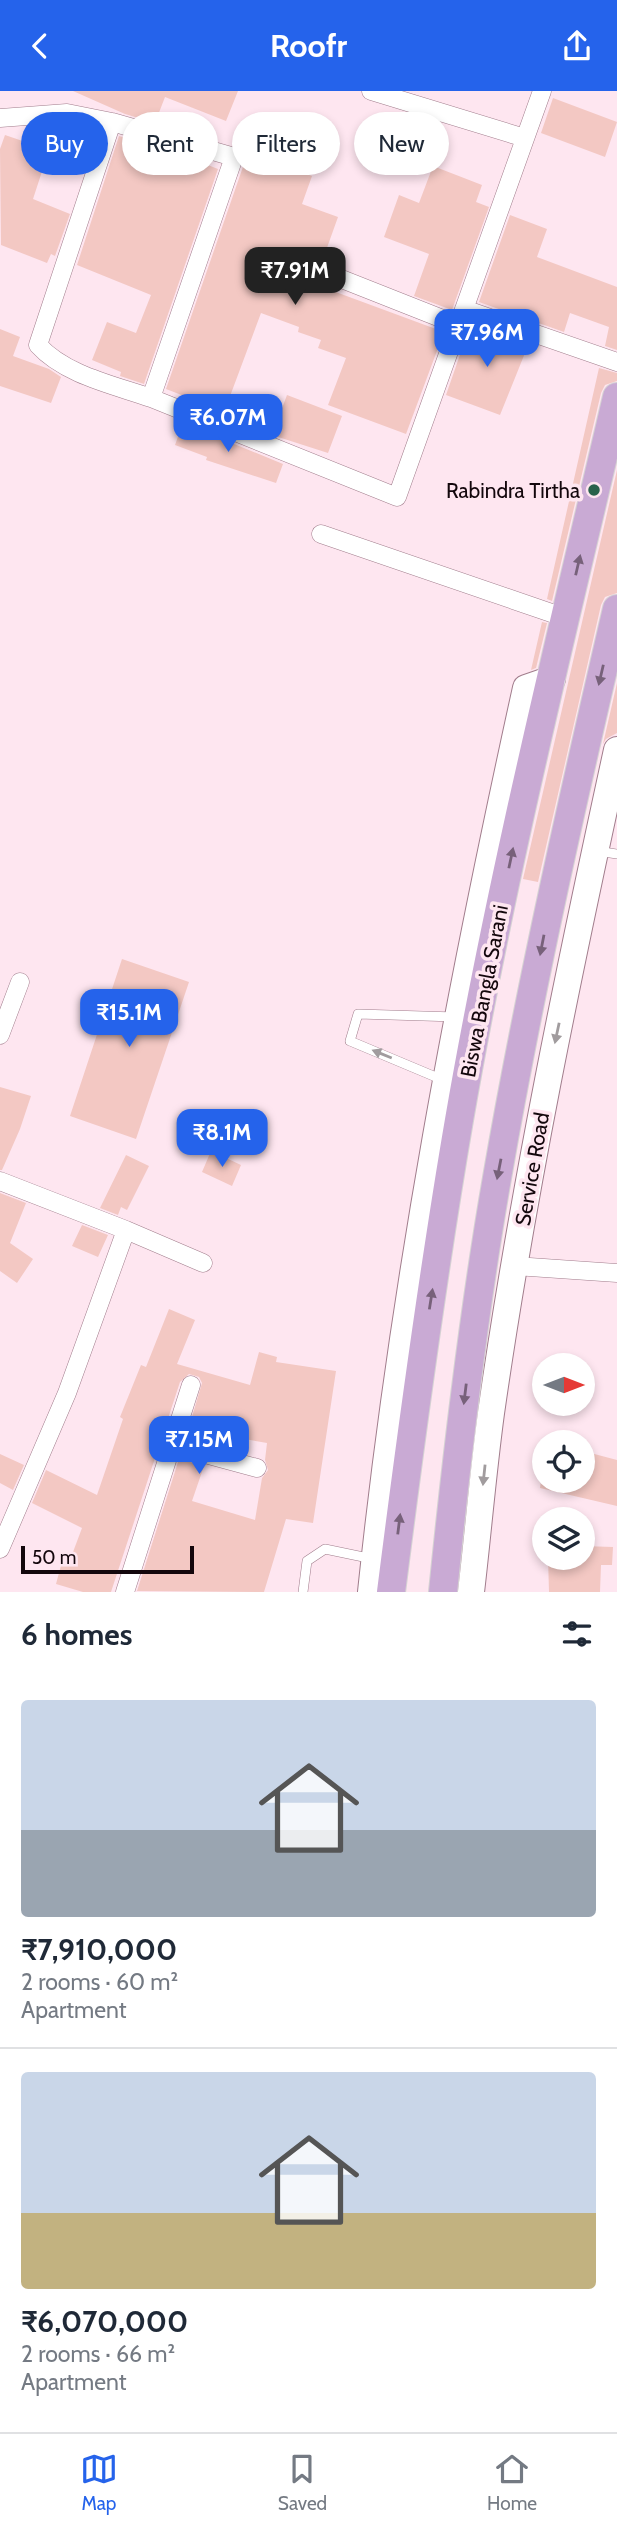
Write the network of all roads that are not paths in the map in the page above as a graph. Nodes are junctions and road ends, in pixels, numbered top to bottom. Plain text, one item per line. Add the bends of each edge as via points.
1 (371, 91) edge
2 (542, 91) edge
3 (0, 118) edge
4 (112, 122) junction
5 (525, 138) junction
6 (296, 261) dead end
7 (461, 317) junction
8 (617, 362) edge
9 (617, 397) edge
10 (151, 398) junction
11 (321, 534) dead end
12 (617, 609) edge
13 (566, 618) junction
14 (617, 750) edge
15 (606, 852) edge
16 (491, 897) junction
17 (20, 982) dead end
18 (458, 1017) junction
19 (0, 1035) edge
20 (445, 1080) junction
21 (0, 1181) edge
22 (125, 1230) junction
23 (203, 1263) dead end
24 (425, 1265) junction
25 (515, 1266) junction
26 (617, 1273) edge
27 (191, 1385) dead end
28 (172, 1445) junction
29 (257, 1468) dead end
30 (0, 1549) edge
31 (374, 1559) junction
32 (125, 1592) edge
33 (303, 1592) edge
34 (371, 1592) edge
35 (391, 1592) edge
36 (443, 1592) edge
37 (471, 1592) edge

1 - 5 street
2 - 5 street
3 - 4 street via 53,113
4 - 10 street via 38,345 51,358
4 - 10 street via 234,157
5 - 7 street
6 - 7 street
7 - 8 street
7 - 10 street via 397,497
13 -> 9 main road, Biswa Bangla Sarani
11 - 13 street
12 -> 36 main road via 560,851 497,1177
13 - 16 main road, Biswa Bangla Sarani
14 - 15 street, Service Road
15 -> 25 street, Service Road via 550,1065
16 - 18 street
16 - 24 main road, Biswa Bangla Sarani via 459,1119
17 - 19 street
18 - 20 street
20 -> 18 lane via 350,1041 358,1014
20 - 24 street
21 - 22 street
22 - 23 street
22 - 30 street via 67,1392
24 - 31 street via 388,1431
35 -> 24 main road, Biswa Bangla Sarani
25 - 26 street
25 -> 37 street, Service Road via 491,1414
27 - 28 street
28 - 29 street
28 - 32 street
31 - 33 lane via 325,1549 307,1561
31 - 34 street

